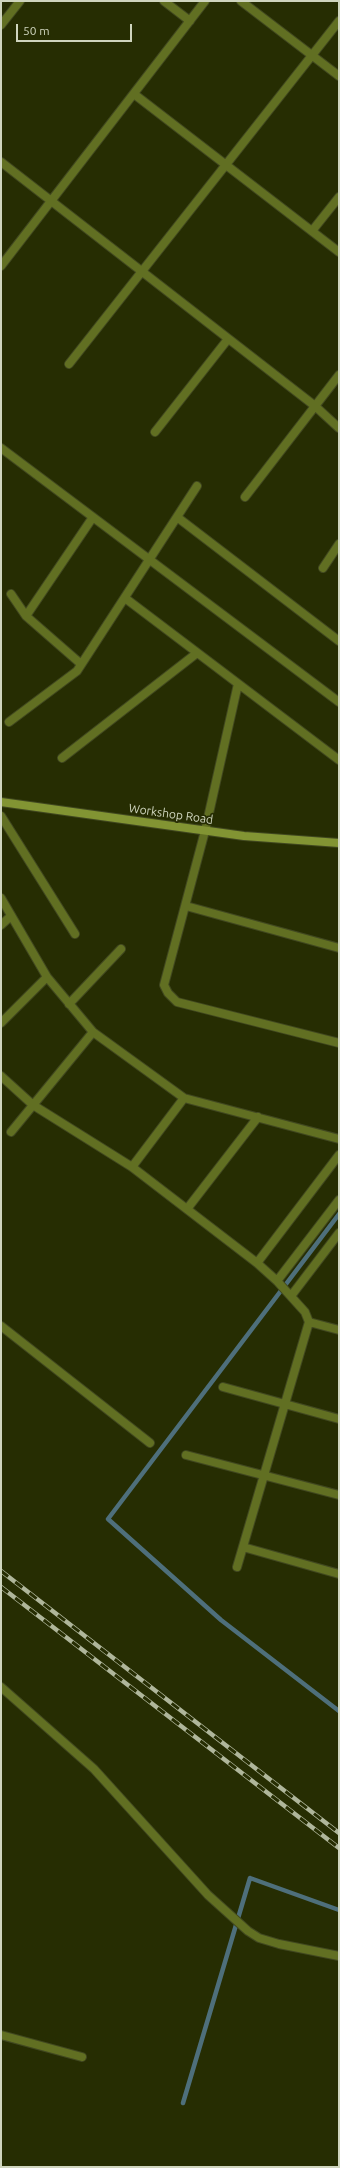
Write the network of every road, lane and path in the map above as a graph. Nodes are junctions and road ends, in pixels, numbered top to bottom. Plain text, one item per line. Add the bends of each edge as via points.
1 (20, 1) edge
2 (164, 1) edge
3 (205, 1) edge
4 (241, 1) edge
5 (190, 21) junction
6 (339, 21) edge
7 (1, 25) edge
8 (312, 56) junction
9 (339, 76) edge
10 (134, 94) junction
11 (1, 162) edge
12 (226, 165) junction
13 (339, 197) edge
14 (51, 201) junction
15 (312, 231) junction
16 (339, 252) edge
17 (1, 266) edge
18 (142, 271) junction
19 (228, 339) junction
20 (69, 364) dead end
21 (339, 375) edge
22 (315, 406) junction
23 (339, 428) edge
24 (155, 432) dead end
25 (1, 448) edge
26 (198, 486) dead end
27 (245, 497) dead end
28 (93, 517) junction
29 (177, 517) junction
30 (339, 544) edge
31 (150, 560) junction
32 (323, 568) dead end
33 (11, 594) dead end
34 (125, 598) junction
35 (26, 616) junction
36 (339, 641) edge
37 (197, 653) junction
38 (81, 664) junction
39 (238, 684) junction
40 (339, 702) edge
41 (9, 722) dead end
42 (62, 758) dead end
43 (339, 760) edge
44 (1, 802) edge
45 (1, 816) edge
46 (205, 831) junction
47 (339, 843) edge
48 (1, 898) edge
49 (186, 906) junction
50 (11, 916) junction
51 (1, 925) edge
52 (75, 934) dead end
53 (339, 948) edge
54 (121, 949) dead end
55 (47, 977) junction
56 (69, 1004) junction
57 (1, 1023) edge
58 (93, 1032) junction
59 (339, 1043) edge
60 (1, 1076) edge
61 (184, 1098) junction
62 (34, 1105) junction
63 (258, 1117) junction
64 (11, 1132) dead end
65 (339, 1139) edge
66 (339, 1155) edge
67 (132, 1167) junction
68 (339, 1200) edge
69 (187, 1209) junction
70 (339, 1233) edge
71 (257, 1263) junction
72 (279, 1282) junction
73 (289, 1293) junction
74 (309, 1322) junction
75 (1, 1326) edge
76 (339, 1330) edge
77 (223, 1387) dead end
78 (285, 1404) junction
79 (339, 1419) edge
80 (150, 1443) dead end
81 (186, 1455) dead end
82 (264, 1474) junction
83 (339, 1495) edge
84 (243, 1547) junction
85 (237, 1567) dead end
86 (339, 1574) edge
87 (1, 1687) edge
88 (339, 1956) edge
89 (1, 2035) edge
90 (82, 2057) dead end

1 - 7 street
2 - 5 street
3 - 5 street
4 - 8 street
5 - 10 street
6 - 8 street
8 - 9 street
8 - 12 street
10 - 12 street
10 - 14 street
11 - 14 street
12 - 15 street
12 - 18 street
13 - 15 street
14 - 17 street
14 - 18 street
15 - 16 street
18 - 19 street
18 - 20 street
19 - 22 street
19 - 24 street
21 - 22 street
22 - 23 street
22 - 27 street
25 - 28 street
26 - 29 street
28 - 31 street
28 - 35 street
29 - 31 street
29 - 36 street
30 - 32 street
31 - 34 street
31 - 40 street
33 - 35 street
34 - 37 street
34 - 38 street
35 - 38 street
37 - 39 street
37 - 42 street
38 - 41 street via 77,671
39 - 43 street
39 - 46 street
44 - 46 main road, Workshop Road
45 - 52 street
46 - 47 main road, Workshop Road
46 - 49 street
48 - 50 street
49 - 53 street
49 - 59 street via 164,984 168,993 177,1002
50 - 51 street
50 - 55 street
54 - 56 street
55 - 56 street
55 - 57 street
56 - 58 street
58 - 61 street
58 - 62 street
60 - 62 street
61 - 63 street
61 - 67 street
62 - 64 street
62 - 67 street
63 - 65 street
63 - 69 street
66 - 71 street
67 - 69 street
68 - 72 street
69 - 71 street
70 - 73 street
71 - 72 street
72 - 73 street
73 - 74 street via 305,1312
74 - 76 street
74 - 78 street
75 - 80 street
77 - 78 street
78 - 79 street
78 - 82 street
81 - 82 street
82 - 83 street
82 - 84 street
84 - 85 street
84 - 86 street
87 - 88 street via 94,1769 208,1895 248,1931 259,1938 279,1944
89 - 90 street

